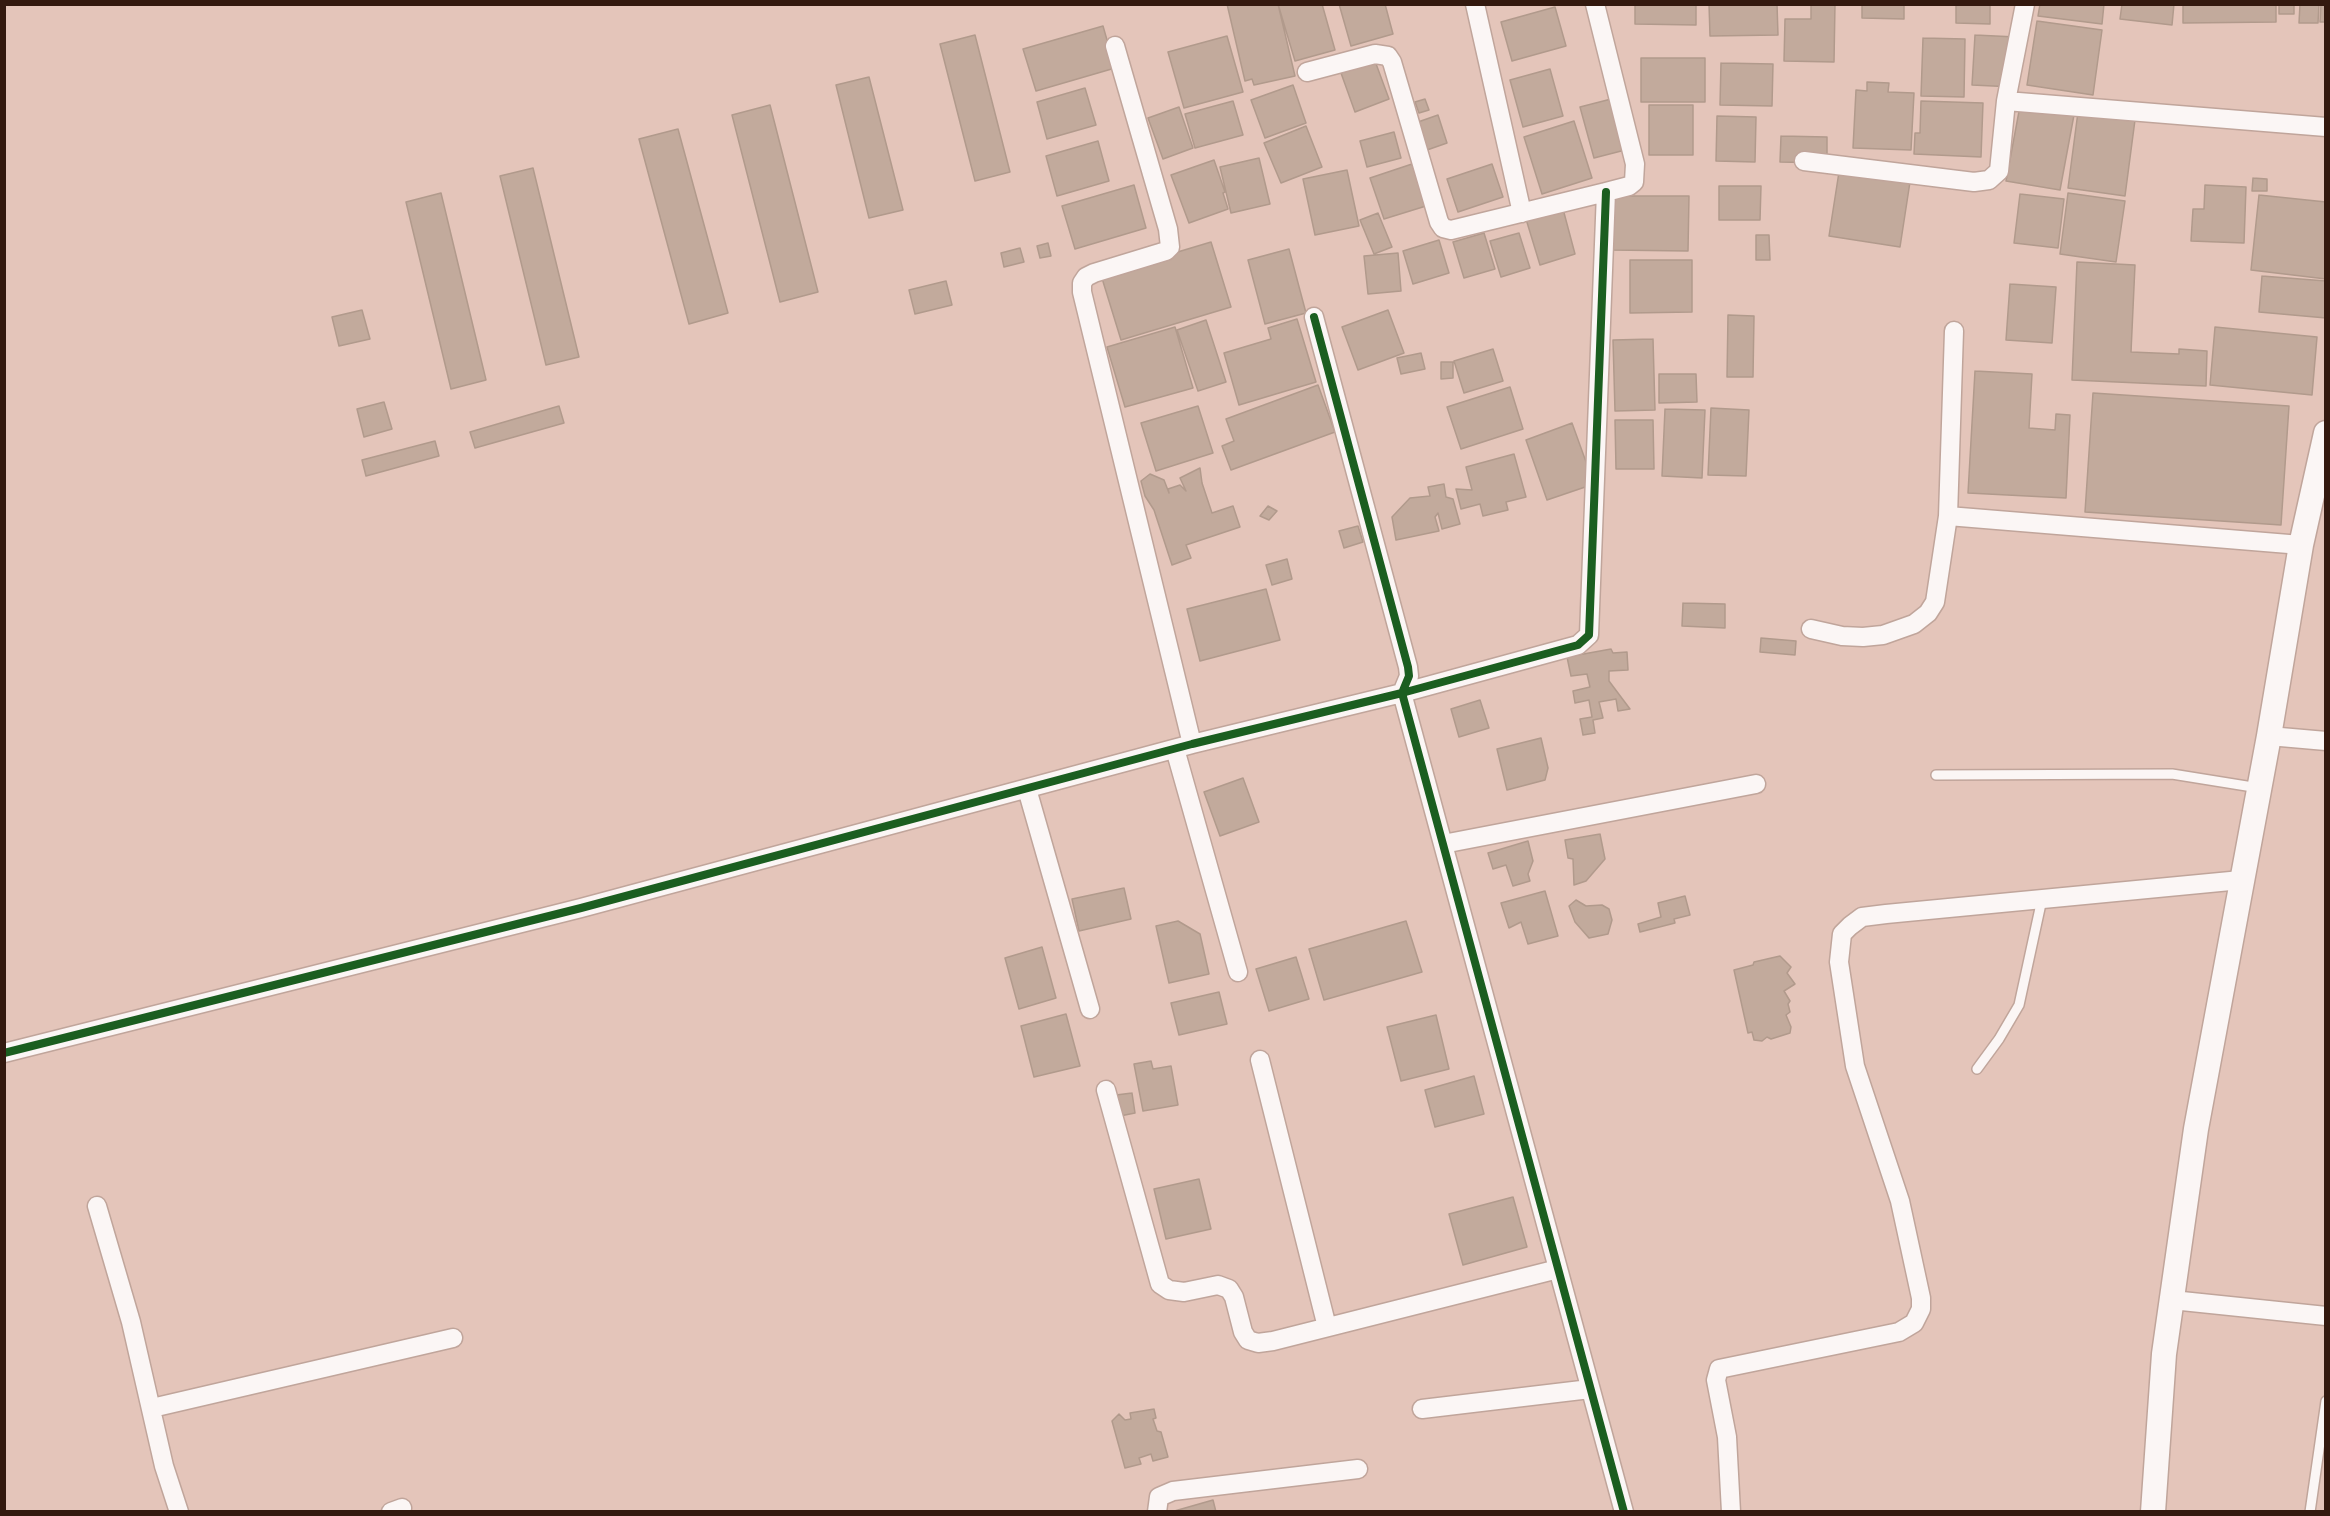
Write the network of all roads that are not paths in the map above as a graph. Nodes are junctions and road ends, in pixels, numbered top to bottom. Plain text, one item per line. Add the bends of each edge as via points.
1 (1475, 4) edge
2 (1595, 4) edge
3 (2025, 4) edge
4 (1115, 46) dead end
5 (1307, 72) dead end
6 (2006, 101) junction
7 (2325, 127) edge
8 (1803, 161) dead end
9 (1606, 192) junction
10 (1522, 213) junction
11 (1314, 317) dead end
12 (1954, 331) dead end
13 (2325, 433) edge
14 (1948, 516) junction
15 (2301, 545) junction
16 (1811, 628) dead end
17 (1402, 693) junction
18 (2269, 736) junction
19 (2325, 741) edge
20 (1184, 746) junction
21 (1936, 775) dead end
22 (1756, 784) dead end
23 (2259, 788) junction
24 (1027, 789) junction
25 (1443, 844) junction
26 (2241, 880) junction
27 (2042, 899) junction
28 (1238, 972) dead end
29 (1090, 1009) dead end
30 (4, 1053) edge
31 (1260, 1060) dead end
32 (1977, 1069) dead end
33 (1106, 1090) dead end
34 (97, 1206) dead end
35 (1558, 1269) junction
36 (2172, 1300) junction
37 (2325, 1316) edge
38 (1327, 1327) junction
39 (453, 1338) dead end
40 (1590, 1389) junction
41 (2325, 1401) edge
42 (152, 1408) junction
43 (1422, 1409) dead end
44 (1358, 1469) dead end
45 (179, 1512) edge
46 (1157, 1512) edge
47 (1624, 1512) edge
48 (1731, 1512) edge
49 (2153, 1512) edge
50 (2310, 1512) edge

1 - 10 street
2 - 9 street via 1636,173 1629,186
3 - 6 street
4 - 20 street via 1170,247 1086,277 1082,292
5 - 10 street via 1375,54 1388,56 1443,228 1451,230
6 - 7 street
6 - 8 street via 1999,171 1989,180 1974,182
9 - 10 street
9 - 17 street via 1589,635 1578,645
11 - 17 street via 1408,667
12 - 14 street
13 - 15 main road
14 - 15 street
14 - 16 street via 1935,602 1928,613 1907,627 1883,635 1842,636
15 - 18 main road
17 - 20 street
17 - 25 street
18 - 19 street
18 - 23 main road
20 - 24 street
20 - 28 street
21 - 23 lane via 2153,773
22 - 25 street
23 - 26 main road
24 - 29 street
24 - 30 street via 581,908
25 - 35 street
26 - 27 street
26 - 36 main road via 2196,1129
27 - 32 lane via 2019,1005
27 - 48 street via 1862,918 1842,934 1839,962 1855,1066 1900,1201 1921,1309 1914,1323 1899,1332 1719,1369 1716,1380 1727,1437
31 - 38 street
33 - 38 street via 1160,1284 1184,1292 1218,1285 1229,1289 1243,1332 1248,1340 1258,1343
34 - 42 street
35 - 38 street
35 - 40 street
36 - 37 street
36 - 49 main road via 2164,1354
39 - 42 street
40 - 43 street
40 - 47 street
41 - 50 lane
42 - 45 street
44 - 46 street via 1173,1491 1159,1497

